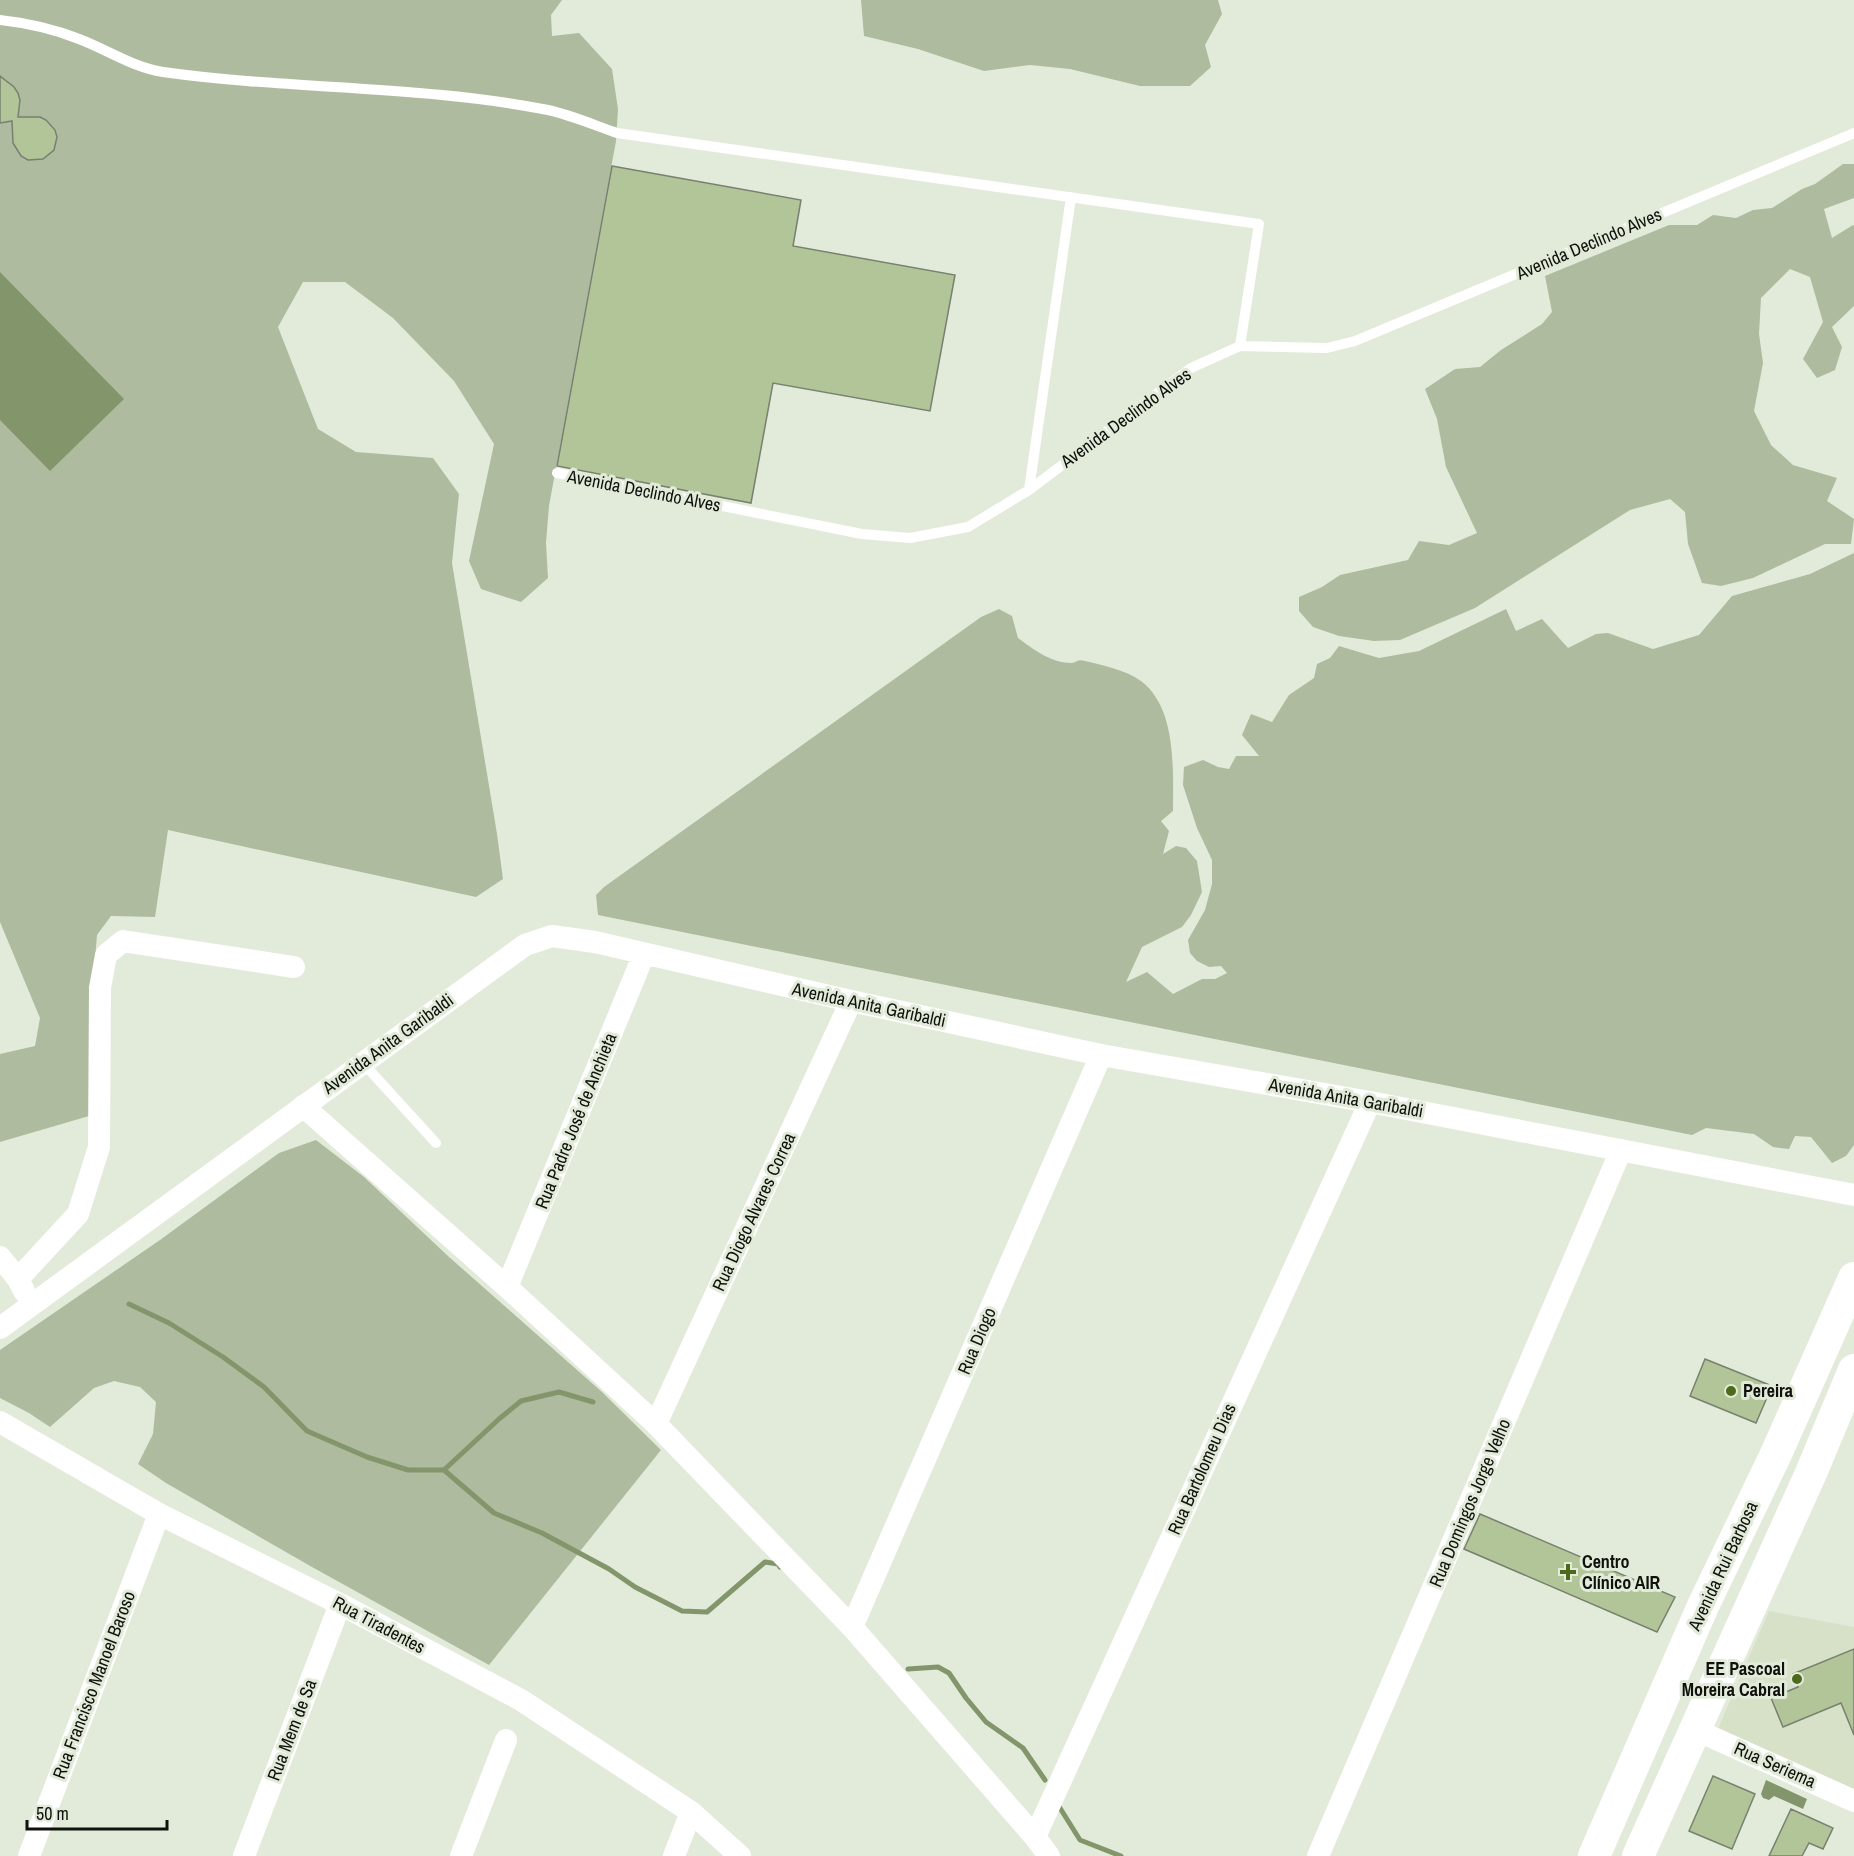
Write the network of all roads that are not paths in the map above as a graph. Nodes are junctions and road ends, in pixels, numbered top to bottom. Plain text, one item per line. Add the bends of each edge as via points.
1 (0, 20) edge
2 (1854, 133) edge
3 (1071, 197) junction
4 (1240, 346) junction
5 (557, 473) dead end
6 (1029, 490) junction
7 (645, 954) junction
8 (294, 967) dead end
9 (851, 1001) junction
10 (1101, 1055) junction
11 (363, 1063) junction
12 (1370, 1102) junction
13 (303, 1106) junction
14 (436, 1143) dead end
15 (1622, 1150) junction
16 (1854, 1195) edge
17 (0, 1257) edge
18 (1854, 1278) edge
19 (18, 1280) junction
20 (507, 1287) junction
21 (31, 1306) junction
22 (1854, 1306) edge
23 (1854, 1314) edge
24 (0, 1329) edge
25 (1844, 1351) edge
26 (1854, 1370) edge
27 (1847, 1406) edge
28 (0, 1422) edge
29 (656, 1424) junction
30 (1810, 1473) junction
31 (159, 1514) junction
32 (340, 1604) junction
33 (852, 1627) junction
34 (1696, 1730) junction
35 (506, 1740) dead end
36 (1854, 1801) edge
37 (691, 1812) junction
38 (1035, 1837) junction
39 (29, 1856) edge
40 (244, 1856) edge
41 (461, 1856) edge
42 (674, 1856) edge
43 (740, 1856) edge
44 (1049, 1856) edge
45 (1318, 1856) edge
46 (1594, 1856) edge
47 (1638, 1856) edge

1 - 3 lane via 22,22 81,39 145,69 452,95 550,111 617,133
2 - 4 lane, Avenida Declindo Alves via 1355,341 1327,348
3 - 4 lane via 1259,224
3 - 6 lane
4 - 6 lane, Avenida Declindo Alves via 1191,368
5 - 6 lane, Avenida Declindo Alves via 862,534 910,538 968,527
7 - 9 street, Avenida Anita Garibaldi
7 - 11 street, Avenida Anita Garibaldi via 552,936 525,945
7 - 20 street, Rua Padre José de Anchieta
8 - 19 street via 123,941 106,955 100,988 99,1147 78,1214
9 - 10 street, Avenida Anita Garibaldi
9 - 29 street, Rua Diogo Alvares Correa
10 - 12 street, Avenida Anita Garibaldi
10 - 33 street, Rua Diogo
11 - 13 street, Avenida Anita Garibaldi
11 - 14 lane
12 - 15 street, Avenida Anita Garibaldi
12 - 38 street, Rua Bartolomeu Dias
13 - 20 street
13 - 21 street, Avenida Anita Garibaldi
15 - 16 street, Avenida Anita Garibaldi
15 - 45 street, Rua Domingos Jorge Velho
17 - 19 street
18 - 25 main road, Avenida Rui Barbosa
19 - 21 street
20 - 29 street
21 - 24 street, Avenida Anita Garibaldi
22 - 23 main road
25 - 30 main road
25 - 46 main road, Avenida Rui Barbosa via 1703,1606
26 - 27 main road
27 - 30 main road
28 - 31 street, Rua Tiradentes
29 - 33 street
30 - 34 main road
31 - 32 street, Rua Tiradentes
31 - 39 street, Rua Francisco Manoel Baroso
32 - 37 street, Rua Tiradentes via 521,1700
32 - 40 street, Rua Mem de Sa
33 - 38 street
34 - 36 street, Rua Seriema
34 - 47 main road
35 - 41 street
37 - 42 street
37 - 43 street, Rua Tiradentes
38 - 44 street

